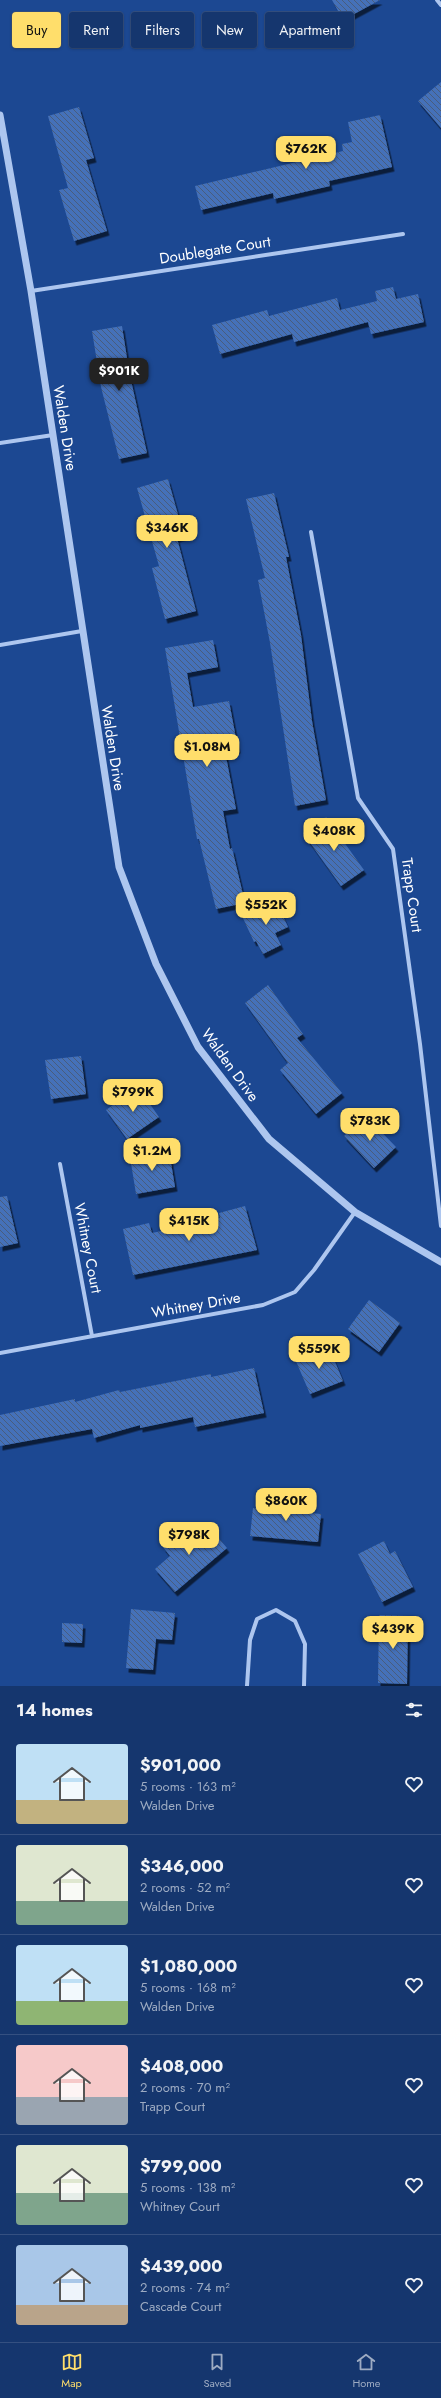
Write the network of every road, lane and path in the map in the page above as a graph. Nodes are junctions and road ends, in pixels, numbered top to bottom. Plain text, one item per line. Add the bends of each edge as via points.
1 (437, 0) edge
2 (441, 5) edge
3 (0, 115) edge
4 (403, 234) dead end
5 (31, 290) junction
6 (53, 435) junction
7 (0, 443) edge
8 (310, 532) dead end
9 (82, 631) junction
10 (0, 645) edge
11 (60, 1164) dead end
12 (355, 1212) junction
13 (441, 1226) edge
14 (441, 1262) edge
15 (92, 1336) junction
16 (0, 1353) edge
17 (247, 1686) edge
18 (304, 1686) edge

1 - 2 street
3 - 5 street, Walden Drive
4 - 5 street, Doublegate Court
5 - 6 street, Walden Drive
6 - 7 street
6 - 9 street, Walden Drive
8 - 13 street, Trapp Court via 358,798 393,849 420,1044
9 - 10 street
9 - 12 street, Walden Drive via 119,868 156,964 198,1047 269,1139
11 - 15 street, Whitney Court
12 - 14 street, Walden Drive
12 - 15 street, Whitney Drive via 295,1292 263,1305
15 - 16 street, Whitney Drive
17 - 18 street via 250,1640 257,1619 276,1610 295,1621 305,1644

